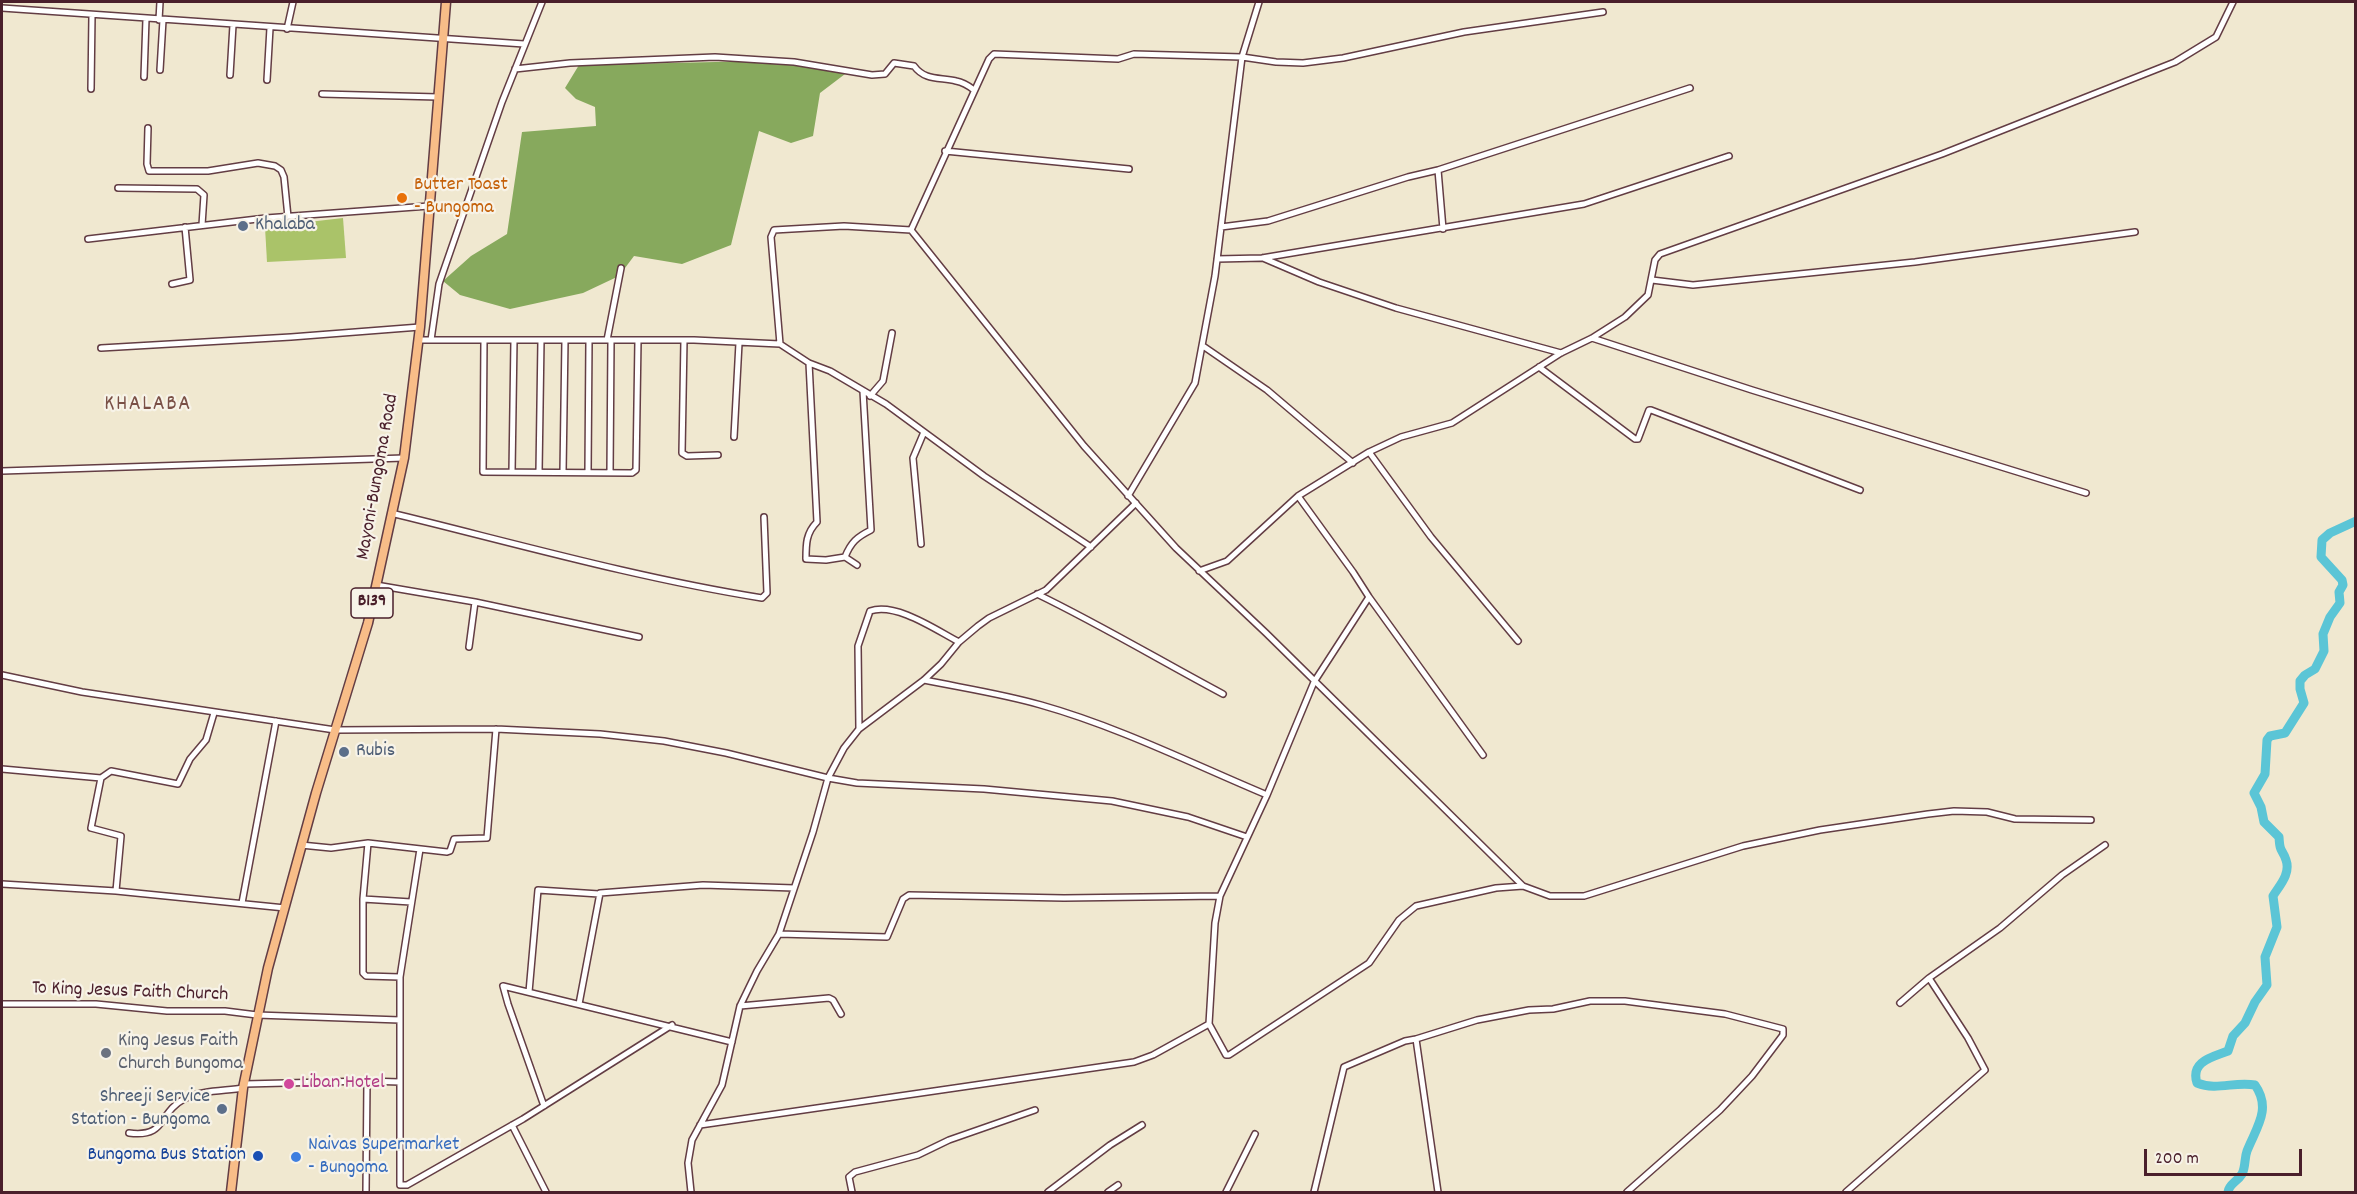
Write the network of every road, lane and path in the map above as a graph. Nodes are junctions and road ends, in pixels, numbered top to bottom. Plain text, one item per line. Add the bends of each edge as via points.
1 (160, 2) edge
2 (293, 2) edge
3 (446, 2) edge
4 (542, 2) edge
5 (1259, 2) edge
6 (2233, 2) edge
7 (2, 8) edge
8 (1603, 12) dead end
9 (92, 15) junction
10 (146, 19) junction
11 (161, 20) junction
12 (233, 25) junction
13 (270, 28) junction
14 (287, 29) junction
15 (442, 38) junction
16 (524, 44) junction
17 (1242, 57) junction
18 (515, 69) junction
19 (160, 70) dead end
20 (230, 75) dead end
21 (144, 78) dead end
22 (267, 80) dead end
23 (1690, 88) dead end
24 (91, 89) dead end
25 (974, 90) junction
26 (322, 94) dead end
27 (438, 97) junction
28 (148, 128) dead end
29 (945, 151) junction
30 (1729, 156) dead end
31 (1129, 169) dead end
32 (1438, 170) junction
33 (118, 188) dead end
34 (429, 206) junction
35 (288, 217) junction
36 (202, 225) junction
37 (1221, 227) junction
38 (185, 228) junction
39 (1443, 229) junction
40 (911, 230) junction
41 (2135, 232) dead end
42 (88, 239) dead end
43 (1262, 258) junction
44 (1217, 259) junction
45 (621, 267) dead end
46 (1652, 280) junction
47 (172, 284) dead end
48 (420, 327) junction
49 (892, 333) dead end
50 (1592, 338) junction
51 (418, 340) junction
52 (431, 340) junction
53 (484, 340) junction
54 (514, 340) junction
55 (541, 340) junction
56 (565, 340) junction
57 (589, 340) junction
58 (609, 340) junction
59 (638, 340) junction
60 (684, 340) junction
61 (739, 343) junction
62 (780, 344) junction
63 (1203, 346) junction
64 (102, 348) dead end
65 (1561, 353) junction
66 (809, 363) junction
67 (1539, 367) junction
68 (863, 392) junction
69 (870, 396) junction
70 (924, 432) junction
71 (734, 437) dead end
72 (1369, 452) junction
73 (718, 455) dead end
74 (404, 458) junction
75 (1353, 463) junction
76 (2, 471) edge
77 (512, 471) junction
78 (539, 472) junction
79 (563, 472) junction
80 (588, 472) junction
81 (610, 473) junction
82 (1860, 490) dead end
83 (2086, 493) dead end
84 (1128, 496) junction
85 (1298, 496) junction
86 (1136, 503) junction
87 (391, 513) junction
88 (764, 517) dead end
89 (921, 544) dead end
90 (1091, 547) junction
91 (845, 557) junction
92 (857, 565) dead end
93 (1198, 572) junction
94 (376, 585) junction
95 (1037, 594) junction
96 (1368, 597) junction
97 (475, 602) junction
98 (639, 636) dead end
99 (1518, 641) dead end
100 (959, 642) junction
101 (470, 647) dead end
102 (2, 675) edge
103 (924, 680) junction
104 (1314, 682) junction
105 (1223, 694) dead end
106 (214, 713) junction
107 (276, 721) junction
108 (496, 729) junction
109 (859, 729) junction
110 (335, 730) junction
111 (1482, 755) dead end
112 (2, 769) edge
113 (101, 778) junction
114 (828, 778) junction
115 (1267, 795) junction
116 (2091, 820) dead end
117 (1247, 837) junction
118 (368, 843) junction
119 (301, 845) junction
120 (2105, 845) dead end
121 (420, 849) junction
122 (2, 884) edge
123 (1523, 886) junction
124 (795, 888) junction
125 (116, 891) junction
126 (599, 894) junction
127 (1220, 896) junction
128 (363, 898) junction
129 (411, 902) junction
130 (242, 903) junction
131 (285, 908) junction
132 (779, 934) junction
133 (400, 977) junction
134 (1929, 978) junction
135 (529, 992) junction
136 (1900, 1003) dead end
137 (2, 1004) edge
138 (579, 1004) junction
139 (740, 1006) junction
140 (841, 1014) dead end
141 (257, 1015) junction
142 (400, 1020) junction
143 (1209, 1024) junction
144 (672, 1025) junction
145 (1416, 1039) junction
146 (732, 1042) junction
147 (367, 1081) junction
148 (400, 1082) junction
149 (244, 1086) junction
150 (544, 1106) junction
151 (1035, 1110) dead end
152 (512, 1125) junction
153 (700, 1125) junction
154 (1142, 1125) dead end
155 (129, 1133) dead end
156 (1255, 1134) dead end
157 (1118, 1185) dead end
158 (231, 1192) edge
159 (366, 1192) edge
160 (546, 1192) edge
161 (691, 1192) edge
162 (852, 1192) edge
163 (1048, 1192) edge
164 (1108, 1192) edge
165 (1226, 1192) edge
166 (1314, 1192) edge
167 (1438, 1192) edge
168 (1627, 1192) edge
169 (1846, 1192) edge

1 - 11 street
2 - 14 street
3 - 15 main road, Mayoni-Bungoma Road / B139
4 - 16 street
5 - 17 street
6 - 46 street via 2216,37 2175,62 1942,154 1660,254 1655,260
7 - 9 street
8 - 17 street via 1464,32 1303,63
9 - 10 street
9 - 24 street
10 - 11 street
10 - 21 street
11 - 12 street
11 - 19 street
12 - 13 street
12 - 20 street
13 - 14 street
13 - 22 street
14 - 15 street
15 - 16 street
15 - 27 main road, Mayoni-Bungoma Road / B139
16 - 18 street
17 - 25 street via 1134,54 1118,59 994,54
17 - 37 street
18 - 25 street via 715,57 794,62 873,75 885,74 890,66 900,63
18 - 52 street via 439,284
23 - 32 street
25 - 29 street
26 - 27 street
27 - 34 main road, Mayoni-Bungoma Road / B139
28 - 35 street via 149,171 275,166 284,177
29 - 31 street
29 - 40 street
30 - 39 street via 1584,204
32 - 37 street via 1268,221
32 - 39 street
33 - 36 street via 197,189 204,195
34 - 35 street
34 - 48 main road, Mayoni-Bungoma Road / B139
35 - 36 street
36 - 38 street
37 - 44 street
38 - 42 street
38 - 47 street via 190,280
39 - 43 street
40 - 62 street via 844,226 774,230 771,237
40 - 84 street via 1042,396
41 - 46 street via 1915,262 1693,285
43 - 44 street
43 - 65 street via 1396,308
44 - 63 street
45 - 58 street
46 - 50 street via 1641,304
48 - 51 main road, Mayoni-Bungoma Road / B139
48 - 64 street
49 - 69 street via 883,381
50 - 65 street
50 - 83 street
51 - 52 street
51 - 74 main road, Mayoni-Bungoma Road / B139
52 - 53 street
53 - 54 street
53 - 77 street via 483,471
54 - 55 street
54 - 77 street
55 - 56 street
55 - 78 street
56 - 57 street
56 - 79 street
57 - 58 street
57 - 80 street
58 - 59 street
58 - 81 street
59 - 60 street
59 - 81 street via 636,470
60 - 61 street
60 - 73 street via 682,453
61 - 62 street
61 - 71 street
62 - 66 street
63 - 75 street via 1267,390
63 - 84 street via 1192,388
65 - 67 street
66 - 68 street
66 - 91 street via 817,522 810,530 806,559
67 - 72 street via 1452,423 1401,437
67 - 82 street via 1635,439 1651,410
68 - 69 street
68 - 91 street via 871,530 856,537
69 - 70 street
70 - 89 street via 913,458
70 - 90 street
72 - 75 street
72 - 99 street via 1431,537
74 - 76 street
74 - 87 main road, Mayoni-Bungoma Road / B139
75 - 85 street
77 - 78 street
78 - 79 street
79 - 80 street
80 - 81 street
84 - 86 street
85 - 93 street via 1227,561
85 - 96 street
86 - 90 street
86 - 93 street
87 - 88 street via 539,551 762,597 767,592
87 - 94 main road, Mayoni-Bungoma Road / B139
90 - 95 street
91 - 92 street
93 - 104 street
94 - 97 street
94 - 110 main road, Mayoni-Bungoma Road / B139
95 - 100 street via 989,618
95 - 105 street
96 - 104 street
96 - 111 street
97 - 98 street
97 - 101 street
100 - 103 street
100 - 109 street via 894,611 870,611 858,646
102 - 106 street
103 - 109 street
103 - 115 street via 1065,712
104 - 115 street
104 - 123 street
106 - 107 street
106 - 113 street via 206,740 190,759 178,784 111,771
107 - 110 street
107 - 130 street
108 - 110 street
108 - 114 street via 664,741
108 - 121 street via 487,838 454,839 449,852
109 - 114 street
110 - 119 main road, Mayoni-Bungoma Road / B139
112 - 113 street
113 - 125 street via 91,828 121,836
114 - 117 street via 1112,801 1188,817
114 - 124 street
115 - 117 street
116 - 123 street via 2015,819 1987,812 1928,814 1743,846 1584,896 1550,896
117 - 127 street
118 - 119 street via 331,848
118 - 121 street
118 - 128 street
119 - 131 main road, Mayoni-Bungoma Road / B139
120 - 134 street
121 - 129 street
122 - 125 street
123 - 143 street via 1416,906 1399,920 1369,963 1228,1055
124 - 126 street via 703,885
124 - 132 street
125 - 130 street
126 - 135 street via 538,890
126 - 138 street
127 - 132 street via 909,895 903,899 887,937
127 - 143 street
128 - 129 street
128 - 133 street via 363,974
129 - 133 street
130 - 131 street
131 - 141 main road, Mayoni-Bungoma Road / B139
132 - 139 street
133 - 142 street
134 - 136 street
134 - 169 street via 1985,1070
135 - 138 street
135 - 150 street via 503,987
137 - 141 street, To King Jesus Faith Church via 104,1004
138 - 144 street
139 - 140 street via 829,998
139 - 146 street
141 - 142 street, To King Jesus Faith Church
141 - 149 main road, Mayoni-Bungoma Road / B139
142 - 148 street
143 - 153 street via 1134,1062
144 - 146 street
144 - 150 street
145 - 166 street via 1343,1068
145 - 167 street
145 - 168 street via 1477,1020 1590,1001 1625,1001 1725,1014 1783,1029 1783,1035 1752,1076
146 - 153 street via 726,1075
147 - 148 street
147 - 149 street
147 - 159 street
148 - 152 street via 400,1185 410,1184
149 - 155 street via 184,1099 170,1109 154,1130 141,1135
149 - 158 main road, Mayoni-Bungoma Road / B139
150 - 152 street
151 - 162 street via 918,1155 855,1172 849,1177
152 - 160 street
153 - 161 street via 692,1140 688,1163
154 - 163 street
156 - 165 street
157 - 164 street

